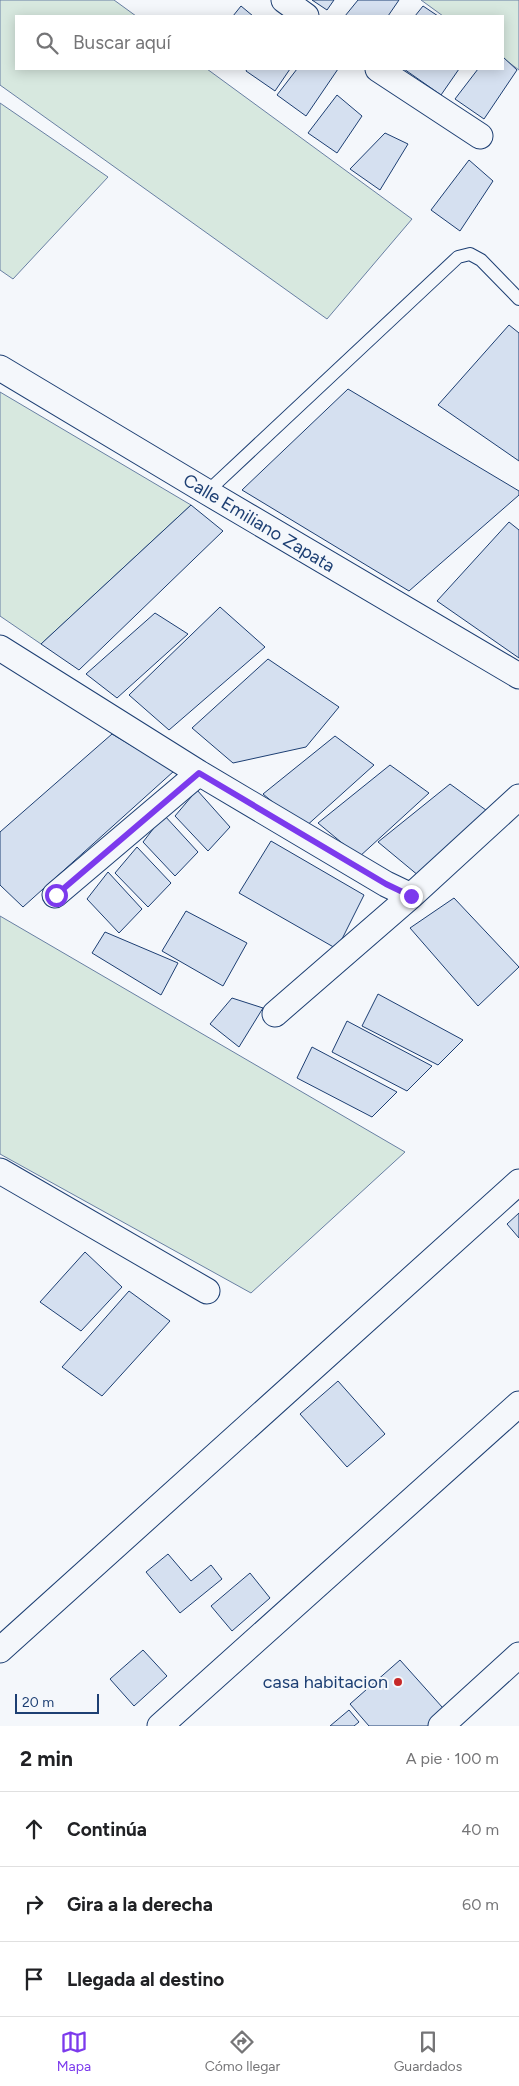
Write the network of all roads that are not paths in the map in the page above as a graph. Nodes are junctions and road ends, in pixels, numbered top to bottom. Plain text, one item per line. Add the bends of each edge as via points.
1 (284, 0) edge
2 (305, 15) edge
3 (380, 70) edge
4 (480, 136) dead end
5 (519, 299) edge
6 (0, 368) edge
7 (207, 492) junction
8 (2, 652) edge
9 (519, 676) edge
10 (199, 773) junction
11 (519, 798) edge
12 (56, 895) dead end
13 (411, 896) junction
14 (275, 1014) dead end
15 (0, 1171) edge
16 (519, 1182) edge
17 (207, 1291) dead end
18 (519, 1404) edge
19 (0, 1650) edge
20 (519, 1655) edge
21 (160, 1726) edge
22 (441, 1726) edge

1 - 2 street
3 - 4 street
5 - 7 lane via 481,260 470,254 458,257
6 - 7 street, Calle Emiliano Zapata
7 - 9 street, Calle Emiliano Zapata
8 - 10 street
10 - 12 street
10 - 13 street
11 - 13 street
13 - 14 street
15 - 17 street
16 - 19 street
18 - 21 street
20 - 22 street

